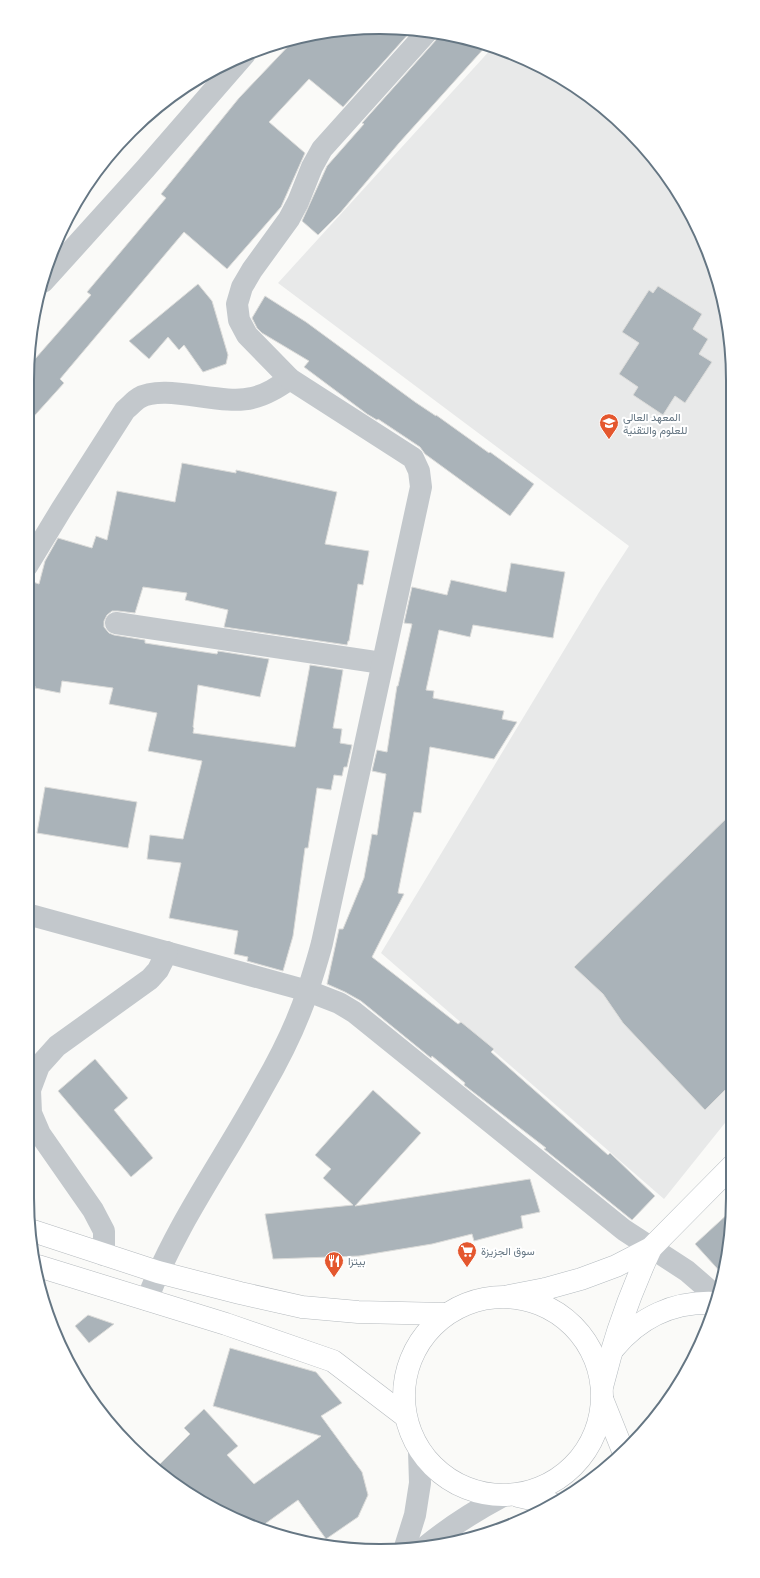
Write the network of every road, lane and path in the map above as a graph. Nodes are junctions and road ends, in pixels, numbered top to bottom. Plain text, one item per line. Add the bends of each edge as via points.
1 (423, 37) edge
2 (234, 67) edge
3 (51, 273) edge
4 (290, 379) junction
5 (34, 554) edge
6 (116, 623) dead end
7 (382, 662) junction
8 (34, 916) edge
9 (167, 952) junction
10 (308, 991) junction
11 (34, 1079) edge
12 (34, 1118) edge
13 (726, 1172) edge
14 (36, 1232) edge
15 (651, 1248) junction
16 (104, 1255) junction
17 (41, 1267) edge
18 (158, 1272) junction
19 (712, 1294) edge
20 (509, 1296) junction
21 (147, 1300) junction
22 (710, 1303) edge
23 (446, 1314) junction
24 (611, 1352) junction
25 (602, 1394) junction
26 (405, 1416) junction
27 (622, 1446) edge
28 (419, 1451) junction
29 (508, 1496) junction
30 (544, 1502) edge
31 (435, 1539) edge
32 (406, 1543) edge

1 - 4 street via 322,149 289,219 242,287 237,304 239,320 247,335
2 - 3 street
4 - 5 street via 271,391 251,399 227,400 155,393 140,398 125,410
4 - 7 street via 413,458 419,471 421,487
6 - 7 street
7 - 10 street via 322,943
8 - 9 street
9 - 10 street
9 - 11 street via 158,970 150,978 57,1046 39,1066
10 - 15 street via 354,1012 618,1225
10 - 18 street via 290,1036 263,1089 201,1192
12 - 16 street via 40,1134 93,1210 104,1231
13 - 15 main road
14 - 16 main road
15 - 19 street via 687,1271
15 - 20 main road via 616,1266 581,1279
15 - 24 main road via 634,1283
16 - 18 main road
17 - 21 main road
18 - 21 street
18 - 23 main road via 240,1294 302,1307 358,1312
20 - 23 main road via 484,1298
20 - 25 main road via 532,1301 553,1310 572,1324 587,1343 597,1364
21 - 26 main road via 333,1362
22 - 24 main road via 684,1304 650,1317 635,1326
23 - 26 main road via 420,1341 408,1364 403,1390
24 - 25 main road
25 - 27 main road
25 - 29 main road via 599,1422 590,1444 576,1464 559,1479 538,1490
26 - 28 main road via 410,1434
28 - 29 main road via 434,1469 454,1484 477,1493
28 - 32 street via 420,1483 415,1515
29 - 30 main road
29 - 31 street via 472,1513

